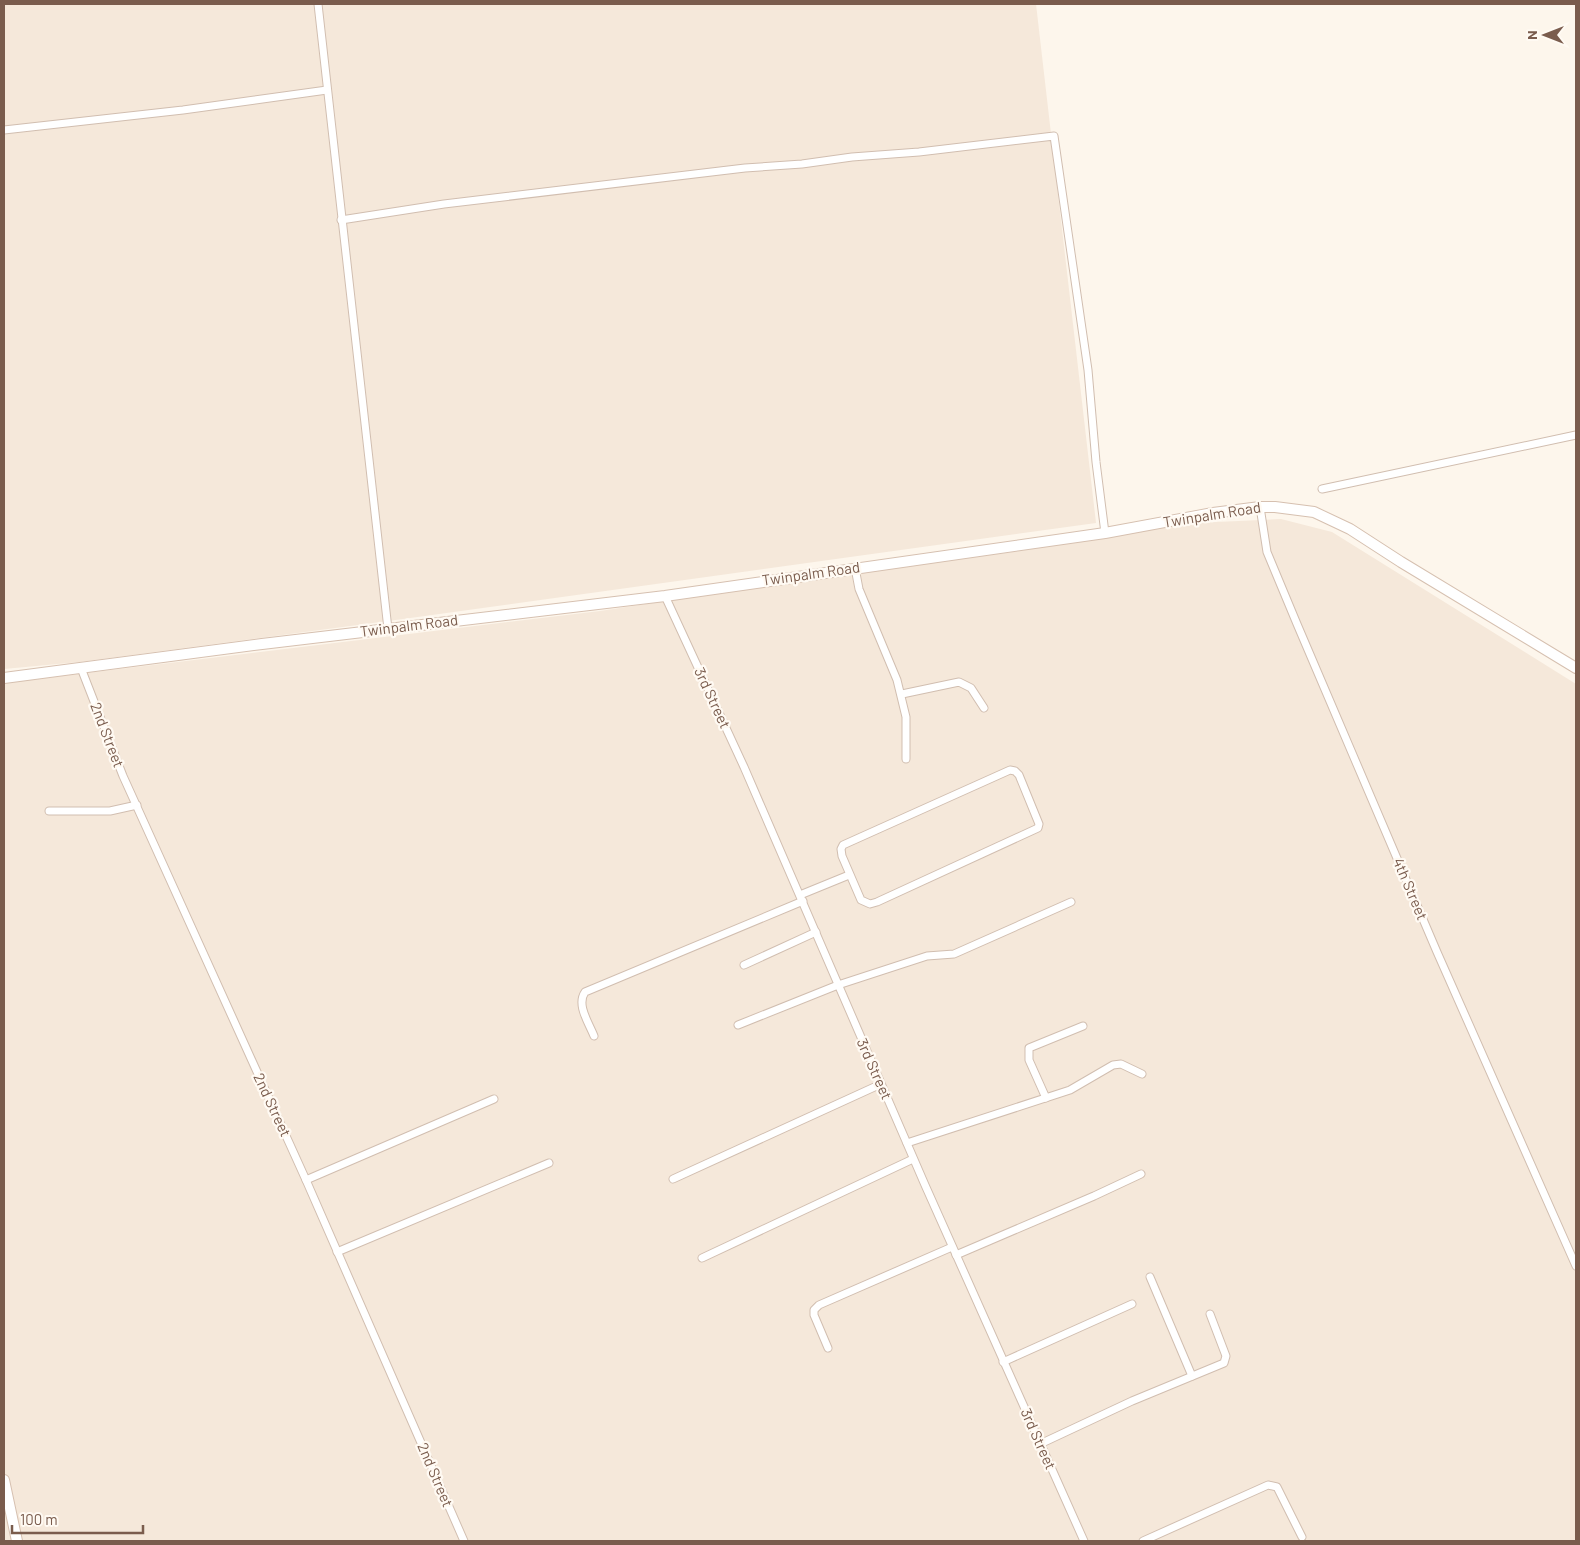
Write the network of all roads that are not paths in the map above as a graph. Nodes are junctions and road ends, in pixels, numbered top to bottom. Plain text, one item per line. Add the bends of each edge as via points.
1 (318, 4) edge
2 (327, 90) junction
3 (4, 130) edge
4 (342, 220) junction
5 (1576, 435) edge
6 (1322, 488) dead end
7 (1260, 507) junction
8 (1105, 533) junction
9 (855, 568) junction
10 (665, 596) junction
11 (388, 629) junction
12 (81, 668) junction
13 (1576, 668) edge
14 (4, 678) edge
15 (902, 694) junction
16 (984, 708) dead end
17 (906, 760) dead end
18 (137, 805) junction
19 (49, 811) dead end
20 (849, 875) junction
21 (801, 898) junction
22 (1071, 902) dead end
23 (816, 932) junction
24 (744, 965) dead end
25 (838, 985) junction
26 (738, 1025) dead end
27 (1083, 1026) dead end
28 (594, 1036) dead end
29 (1142, 1074) dead end
30 (881, 1084) junction
31 (1046, 1098) junction
32 (494, 1099) dead end
33 (907, 1143) junction
34 (913, 1159) junction
35 (548, 1163) dead end
36 (1141, 1174) dead end
37 (673, 1179) dead end
38 (306, 1180) junction
39 (952, 1247) junction
40 (337, 1252) junction
41 (956, 1255) junction
42 (702, 1258) dead end
43 (1576, 1266) edge
44 (1150, 1277) dead end
45 (1132, 1304) dead end
46 (1210, 1314) dead end
47 (828, 1348) dead end
48 (1003, 1362) junction
49 (1192, 1376) junction
50 (1040, 1444) junction
51 (4, 1480) edge
52 (1302, 1537) dead end
53 (17, 1541) edge
54 (464, 1541) edge
55 (1084, 1541) edge
56 (1143, 1541) edge

1 - 2 street
2 - 3 street
2 - 4 street
4 - 8 street via 444,204 745,168 1054,136 1088,370
4 - 11 street
5 - 6 street
7 - 8 main road, Twinpalm Road
7 - 13 main road, Twinpalm Road via 1314,512 1350,529
7 - 43 street, 4th Street via 1267,552 1437,952
8 - 9 main road, Twinpalm Road
9 - 10 main road, Twinpalm Road
9 - 15 street via 859,589
10 - 11 main road, Twinpalm Road
10 - 21 street, 3rd Street
11 - 12 main road, Twinpalm Road
12 - 14 main road, Twinpalm Road
12 - 18 street, 2nd Street
15 - 16 street via 959,682 971,688
15 - 17 street via 906,717
18 - 19 street via 110,811
18 - 38 street, 2nd Street
20 - 20 street via 860,900 870,904 1033,832 1039,824 1019,775 1010,770 843,845 842,856
20 - 21 street
21 - 23 street, 3rd Street
21 - 28 street via 585,992 582,1008
22 - 25 street via 954,954 927,956
23 - 24 street
23 - 25 street, 3rd Street
25 - 26 street
25 - 30 street, 3rd Street
27 - 31 street via 1029,1048 1029,1060
29 - 31 street via 1121,1064 1113,1065 1070,1090
30 - 33 street, 3rd Street
30 - 37 street
31 - 33 street
32 - 38 street
33 - 34 street, 3rd Street
34 - 39 street, 3rd Street
34 - 42 street
35 - 40 street
36 - 41 street
38 - 40 street, 2nd Street
39 - 41 street, 3rd Street
39 - 47 street via 819,1305 814,1315
40 - 54 street, 2nd Street
41 - 48 street, 3rd Street
44 - 49 street
45 - 48 street
46 - 49 street via 1226,1360
48 - 50 street, 3rd Street
49 - 50 street
50 - 55 street, 3rd Street
51 - 53 main road
52 - 56 street via 1278,1487 1273,1485

